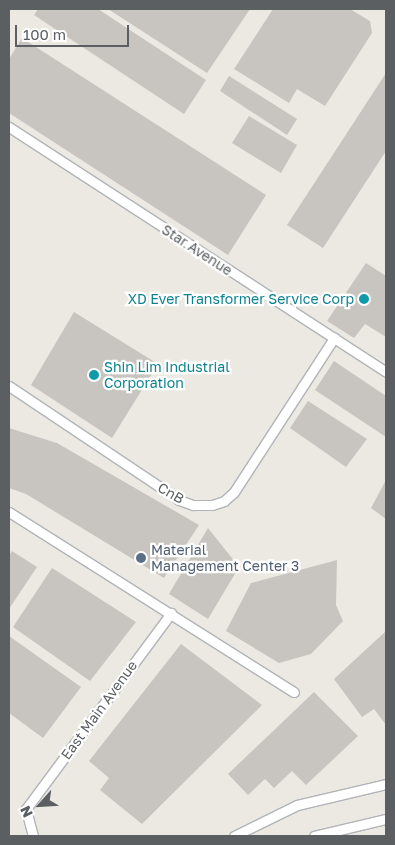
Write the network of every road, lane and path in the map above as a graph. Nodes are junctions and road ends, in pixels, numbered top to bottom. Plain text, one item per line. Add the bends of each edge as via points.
1 (9, 128) edge
2 (334, 338) junction
3 (386, 372) edge
4 (9, 386) edge
5 (9, 512) edge
6 (170, 613) junction
7 (294, 692) dead end
8 (386, 784) edge
9 (386, 819) edge
10 (33, 836) edge
11 (234, 836) edge
12 (314, 836) edge

1 - 2 street, Star Avenue
2 - 3 street, Star Avenue
2 - 4 street, CnB via 234,492 224,501 212,505 193,505 175,497
5 - 6 street
6 - 7 street
6 - 10 street, East Main Avenue via 26,809
8 - 11 street via 297,805
9 - 12 street

